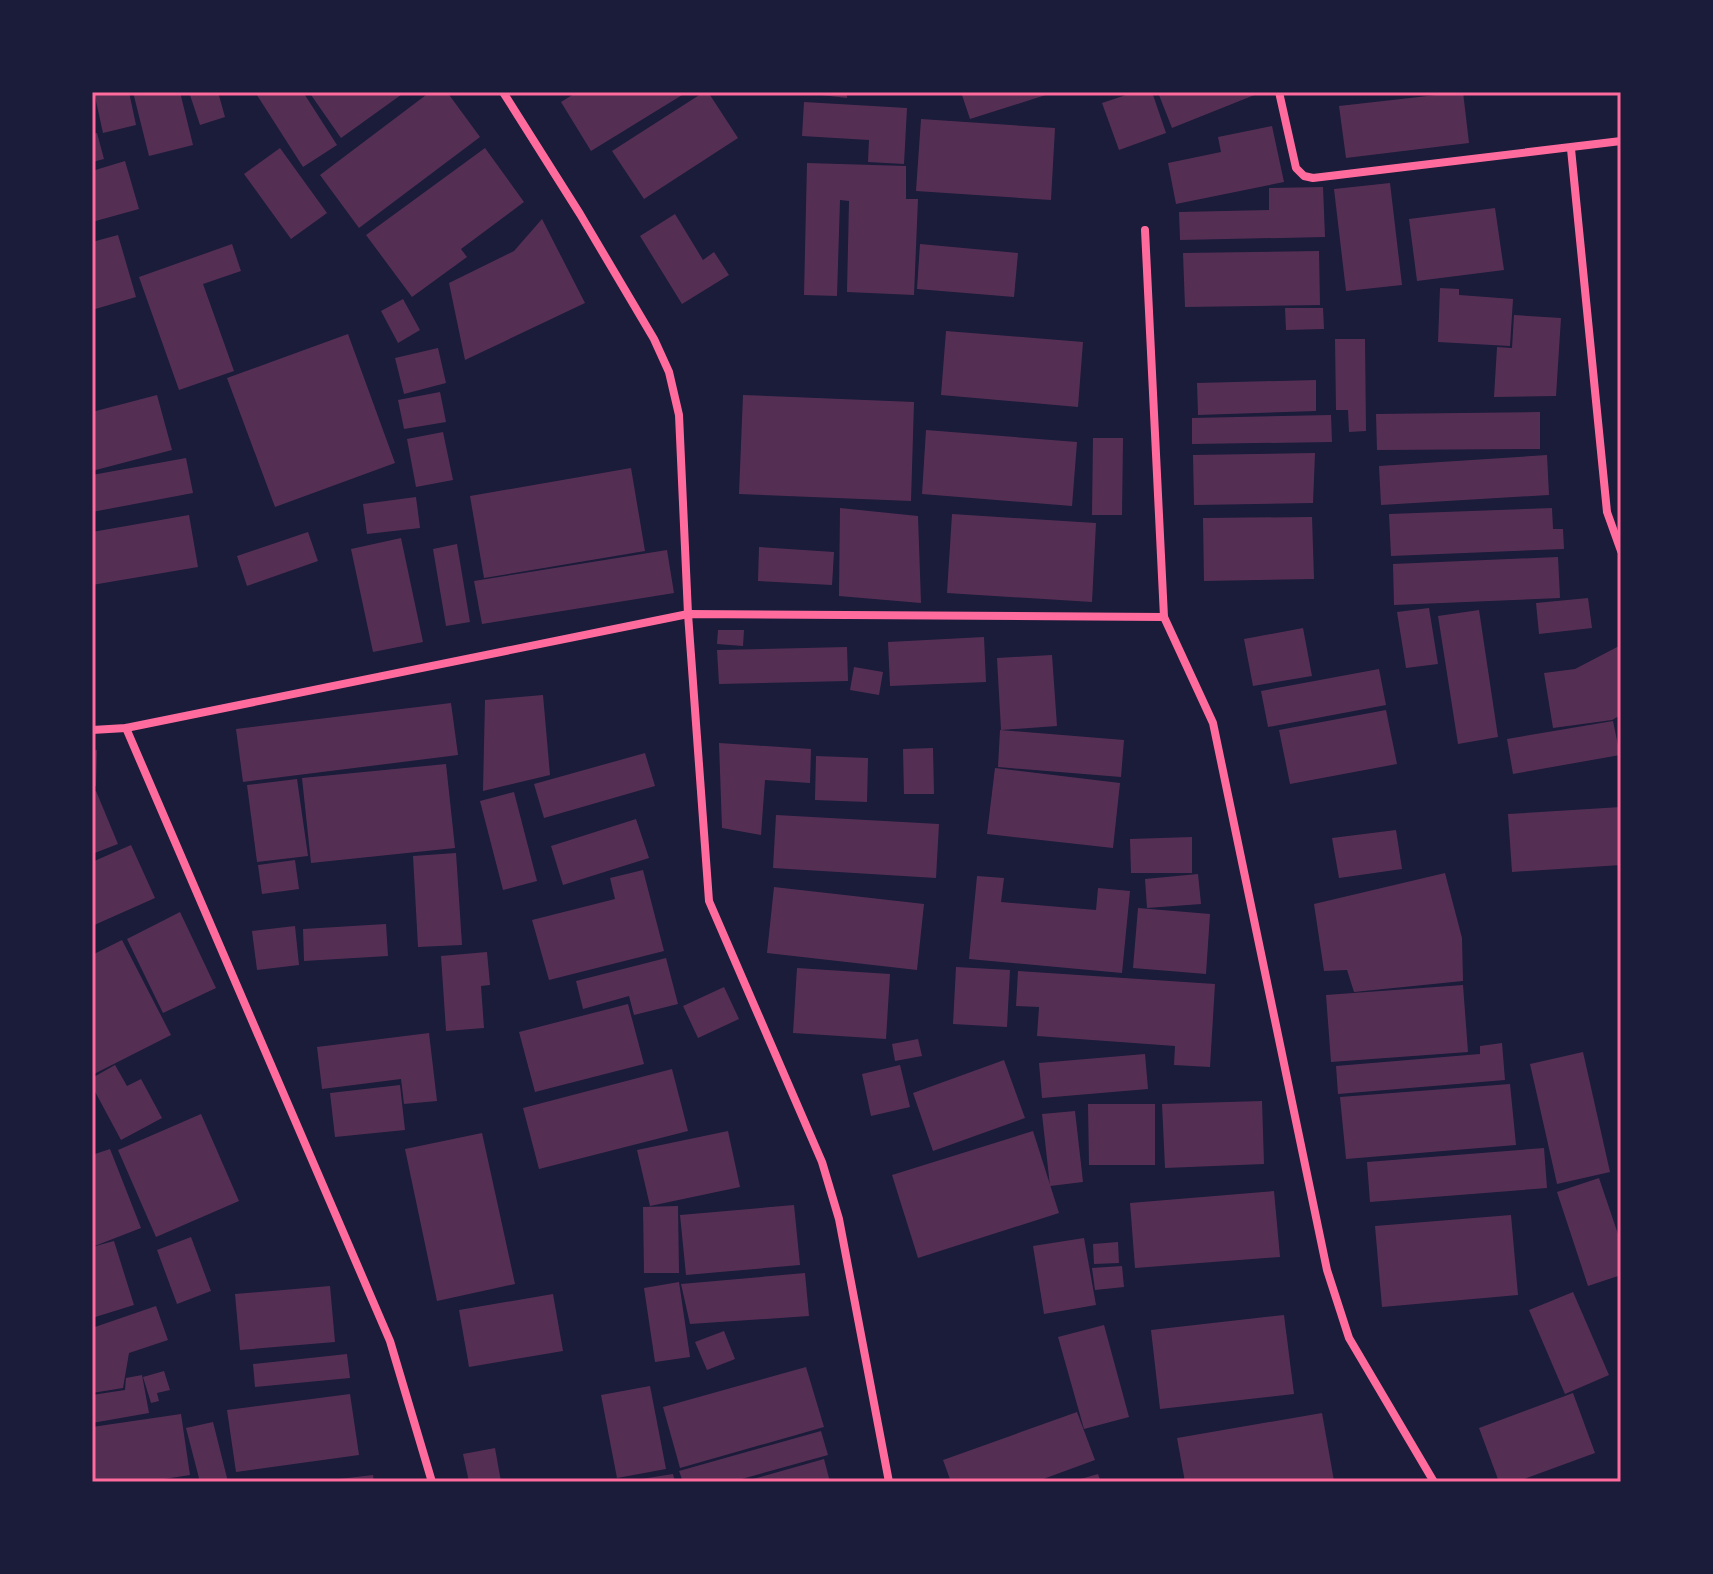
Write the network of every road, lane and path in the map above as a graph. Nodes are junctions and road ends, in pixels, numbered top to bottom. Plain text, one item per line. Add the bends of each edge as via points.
1 (503, 92) edge
2 (1279, 92) edge
3 (1621, 141) edge
4 (1571, 149) junction
5 (1145, 230) dead end
6 (1621, 551) edge
7 (688, 614) junction
8 (1164, 617) junction
9 (126, 728) junction
10 (92, 730) edge
11 (432, 1482) edge
12 (889, 1482) edge
13 (1434, 1482) edge

1 - 7 street via 595,239 669,372 679,415
2 - 4 street via 1296,168 1313,178
3 - 4 street
4 - 6 street via 1607,512
5 - 8 street
7 - 8 street
7 - 9 street
7 - 12 street via 709,901 822,1162 839,1219
8 - 13 street via 1213,723 1327,1270 1349,1338
9 - 10 street
9 - 11 street via 390,1341

